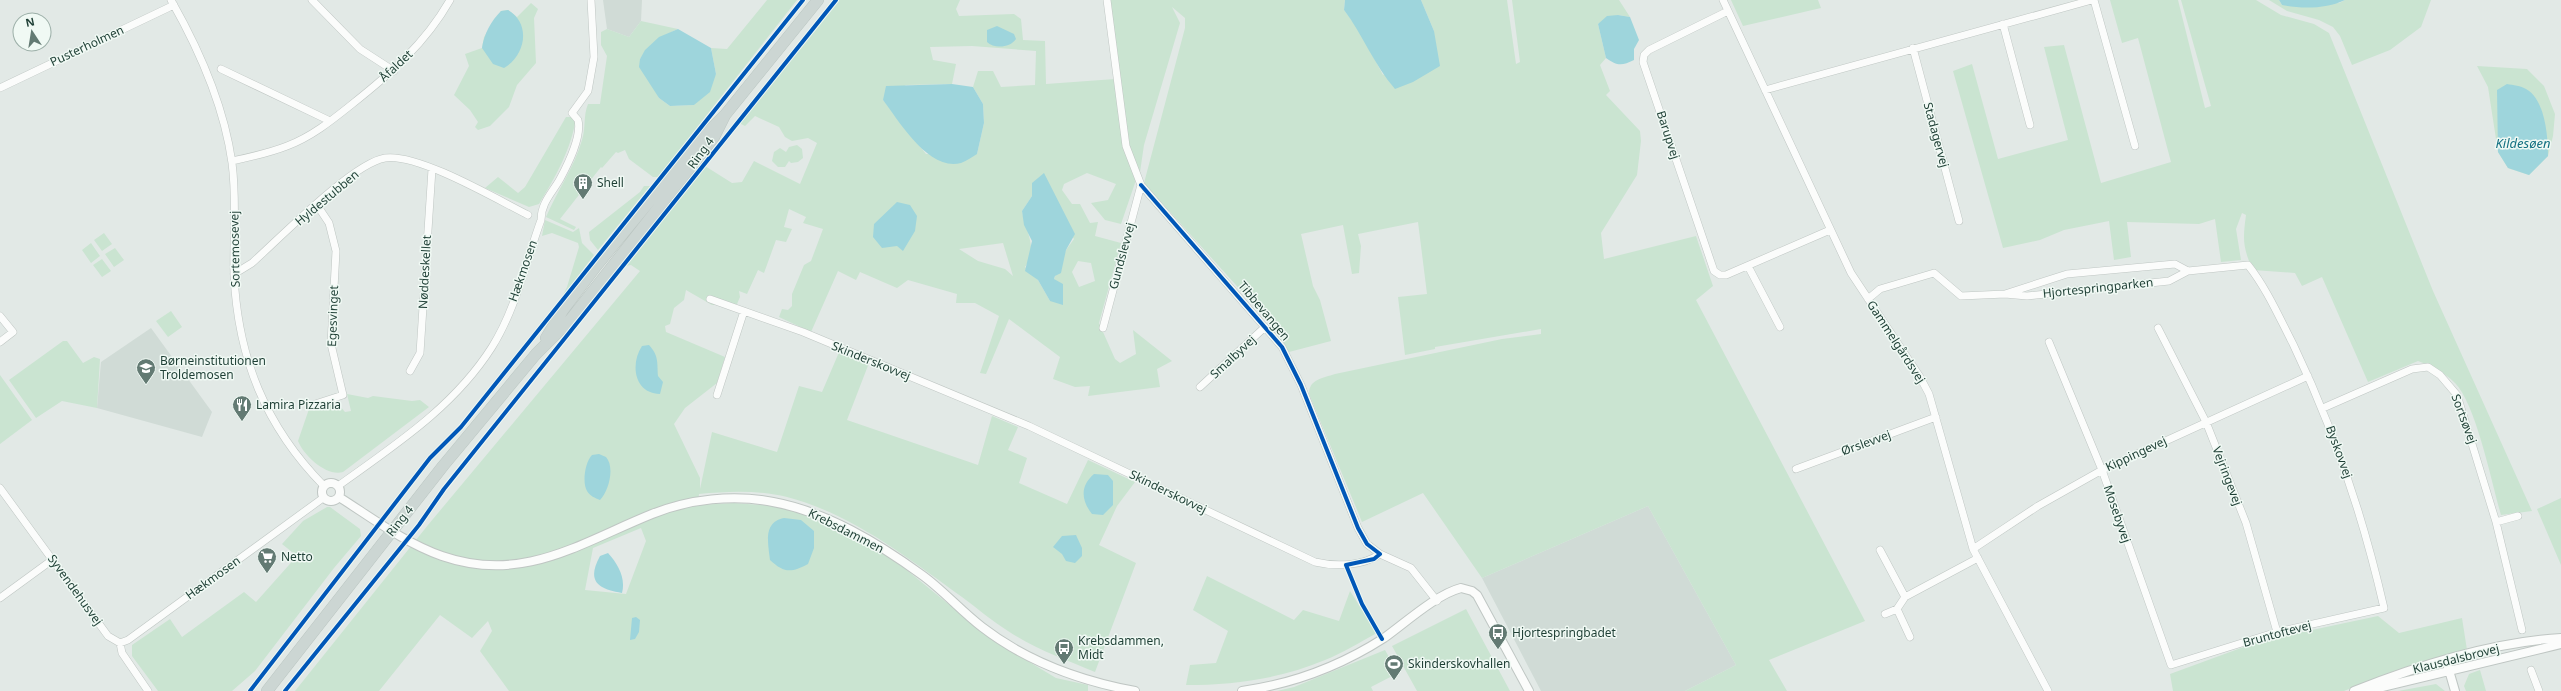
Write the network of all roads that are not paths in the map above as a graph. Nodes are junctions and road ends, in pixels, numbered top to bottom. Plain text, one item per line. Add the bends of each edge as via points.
1 (312, 0) edge
2 (450, 0) edge
3 (591, 0) edge
4 (818, 0) edge
5 (1107, 0) edge
6 (1723, 0) edge
7 (2093, 0) edge
8 (173, 3) edge
9 (1728, 11) junction
10 (2003, 24) junction
11 (1913, 48) junction
12 (221, 69) dead end
13 (394, 71) junction
14 (0, 88) edge
15 (1765, 90) junction
16 (330, 122) junction
17 (2030, 125) dead end
18 (2135, 146) dead end
19 (232, 161) junction
20 (432, 169) junction
21 (1141, 185) junction
22 (317, 205) junction
23 (528, 215) dead end
24 (1959, 221) dead end
25 (1830, 230) junction
26 (1748, 266) junction
27 (2188, 271) junction
28 (234, 274) junction
29 (2005, 294) junction
30 (710, 299) dead end
31 (1868, 299) junction
32 (2273, 303) joint
33 (744, 311) junction
34 (0, 316) edge
35 (1780, 326) dead end
36 (1265, 327) junction
37 (1103, 328) dead end
38 (2158, 328) dead end
39 (0, 342) edge
40 (2049, 342) dead end
41 (410, 371) dead end
42 (2308, 376) junction
43 (1200, 387) dead end
44 (717, 395) dead end
45 (309, 406) dead end
46 (2323, 408) junction
47 (1936, 417) junction
48 (2206, 422) junction
49 (1796, 469) dead end
50 (2102, 470) junction
51 (324, 486) junction
52 (338, 486) junction
53 (0, 488) edge
54 (339, 497) junction
55 (324, 498) junction
56 (2518, 516) dead end
57 (2496, 522) junction
58 (393, 531) junction
59 (1973, 549) junction
60 (1880, 550) dead end
61 (1380, 554) junction
62 (1978, 558) junction
63 (52, 560) junction
64 (1905, 597) junction
65 (0, 598) edge
66 (1437, 601) junction
67 (2384, 608) joint
68 (1897, 609) junction
69 (1885, 614) dead end
70 (2522, 630) dead end
71 (2277, 632) junction
72 (1910, 637) dead end
73 (2561, 638) edge
74 (120, 643) junction
75 (2561, 644) edge
76 (2446, 660) junction
77 (2170, 665) joint
78 (2531, 670) dead end
79 (2449, 672) junction
80 (148, 691) edge
81 (267, 691) edge
82 (1135, 691) edge
83 (1242, 691) edge
84 (1529, 691) edge
85 (2048, 691) edge
86 (2354, 691) edge
87 (2366, 691) edge
88 (2455, 691) edge
89 (2539, 691) edge

1 - 13 street via 360,49
2 - 13 street, Åfaldet via 414,50
3 - 52 street, Hækmosen via 594,57 588,91 572,113 578,120 577,136 560,178 543,205 541,220 506,318 492,346 456,393 419,427
4 - 58 main road, Ring 4 via 725,115 699,141 597,265 563,310 536,354
5 - 21 street, Tibbevangen via 1126,146
6 - 9 street, Gammelgårdsvej
7 - 10 street
7 - 18 street
8 - 14 street, Pusterholmen
8 - 19 street, Sortemosevej via 209,76
9 - 15 street, Gammelgårdsvej
9 - 26 street, Barupvej via 1649,50 1644,55 1643,62 1714,271 1726,275
10 - 11 street
10 - 17 street
11 - 15 street
11 - 24 street, Stadagervej
12 - 16 street
13 - 16 street, Åfaldet
15 - 25 street, Gammelgårdsvej
16 - 19 street, Åfaldet via 288,146
19 - 28 street, Sortemosevej
20 - 22 street, Hyldestubben via 402,159 377,160 351,174
20 - 23 street, Hyldestubben
20 - 41 street, Nøddeskellet via 420,353
21 - 36 street, Tibbevangen
21 - 37 street, Gundslevvej
22 - 28 street, Hyldestubben via 252,263
22 - 45 street, Egesvinget via 329,223 336,251 330,344 343,395
25 - 26 street, Barupvej
25 - 31 street, Gammelgårdsvej via 1851,273
26 - 35 street
27 - 29 street, Hjortespringparken via 2169,281 2027,296
27 - 29 street, Hjortespringparken via 2175,264 2067,274
27 - 32 street, Hjortespringparken via 2248,265
28 - 51 street, Sortemosevej via 237,319 245,356 264,402 288,444 305,467
29 - 31 street, Hjortespringparken via 1961,296 1934,273 1880,289
30 - 33 street, Skinderskovvej
31 - 47 street, Gammelgårdsvej via 1920,377
32 - 42 street, Byskovvej
33 - 44 street
33 - 61 street, Skinderskovvej via 803,332 1029,426 1315,562 1346,565 1374,559
34 - 39 street via 13,332
36 - 43 street, Smalbyvej
36 - 61 street, Tibbevangen via 1282,347 1301,385 1358,528 1367,544
38 - 48 street, Vejringevej
40 - 50 street, Mosebyvej
42 - 46 street, Byskovvej
42 - 48 street, Kippingevej
46 - 57 street, Sortsøvej via 2412,369 2428,367 2440,374 2457,395
46 - 67 street, Byskovvej via 2342,456
47 - 49 street, Ørslevvej
47 - 59 street, Gammelgårdsvej
48 - 50 street, Kippingevej
48 - 71 street, Vejringevej via 2246,523
50 - 59 street, Kippingevej via 2038,506
50 - 77 street, Mosebyvej
51 - 52 street via 331,483
51 - 55 street
52 - 54 street
53 - 63 street, Syvendehusvej
54 - 55 street via 332,501
54 - 58 street
55 - 74 street, Hækmosen via 128,640
56 - 57 street
57 - 70 street, Sortsøvej
58 - 81 main road, Ring 4
58 - 82 street, Krebsdammen via 406,540 442,556 492,565 520,564 572,551 653,514 685,504 739,498 772,502 803,509 838,524 874,544 923,576 983,628 1024,654 1067,673
59 - 62 street, Gammelgårdsvej
60 - 64 street
61 - 66 street via 1411,568
62 - 64 street
62 - 85 street, Gammelgårdsvej
63 - 65 street
63 - 74 street, Syvendehusvej via 108,636
64 - 68 street
66 - 83 street via 1382,639 1329,667 1279,684
66 - 84 street via 1461,588 1477,595
67 - 71 street, Bruntoftevej
68 - 69 street
68 - 72 street
71 - 77 street, Bruntoftevej
73 - 76 street, Klausdalsbrovej via 2533,639
74 - 80 street via 122,653
75 - 79 street, Klausdalsbrovej
76 - 79 street
76 - 86 street, Klausdalsbrovej via 2393,675
78 - 89 street
79 - 87 street, Klausdalsbrovej
79 - 88 street

